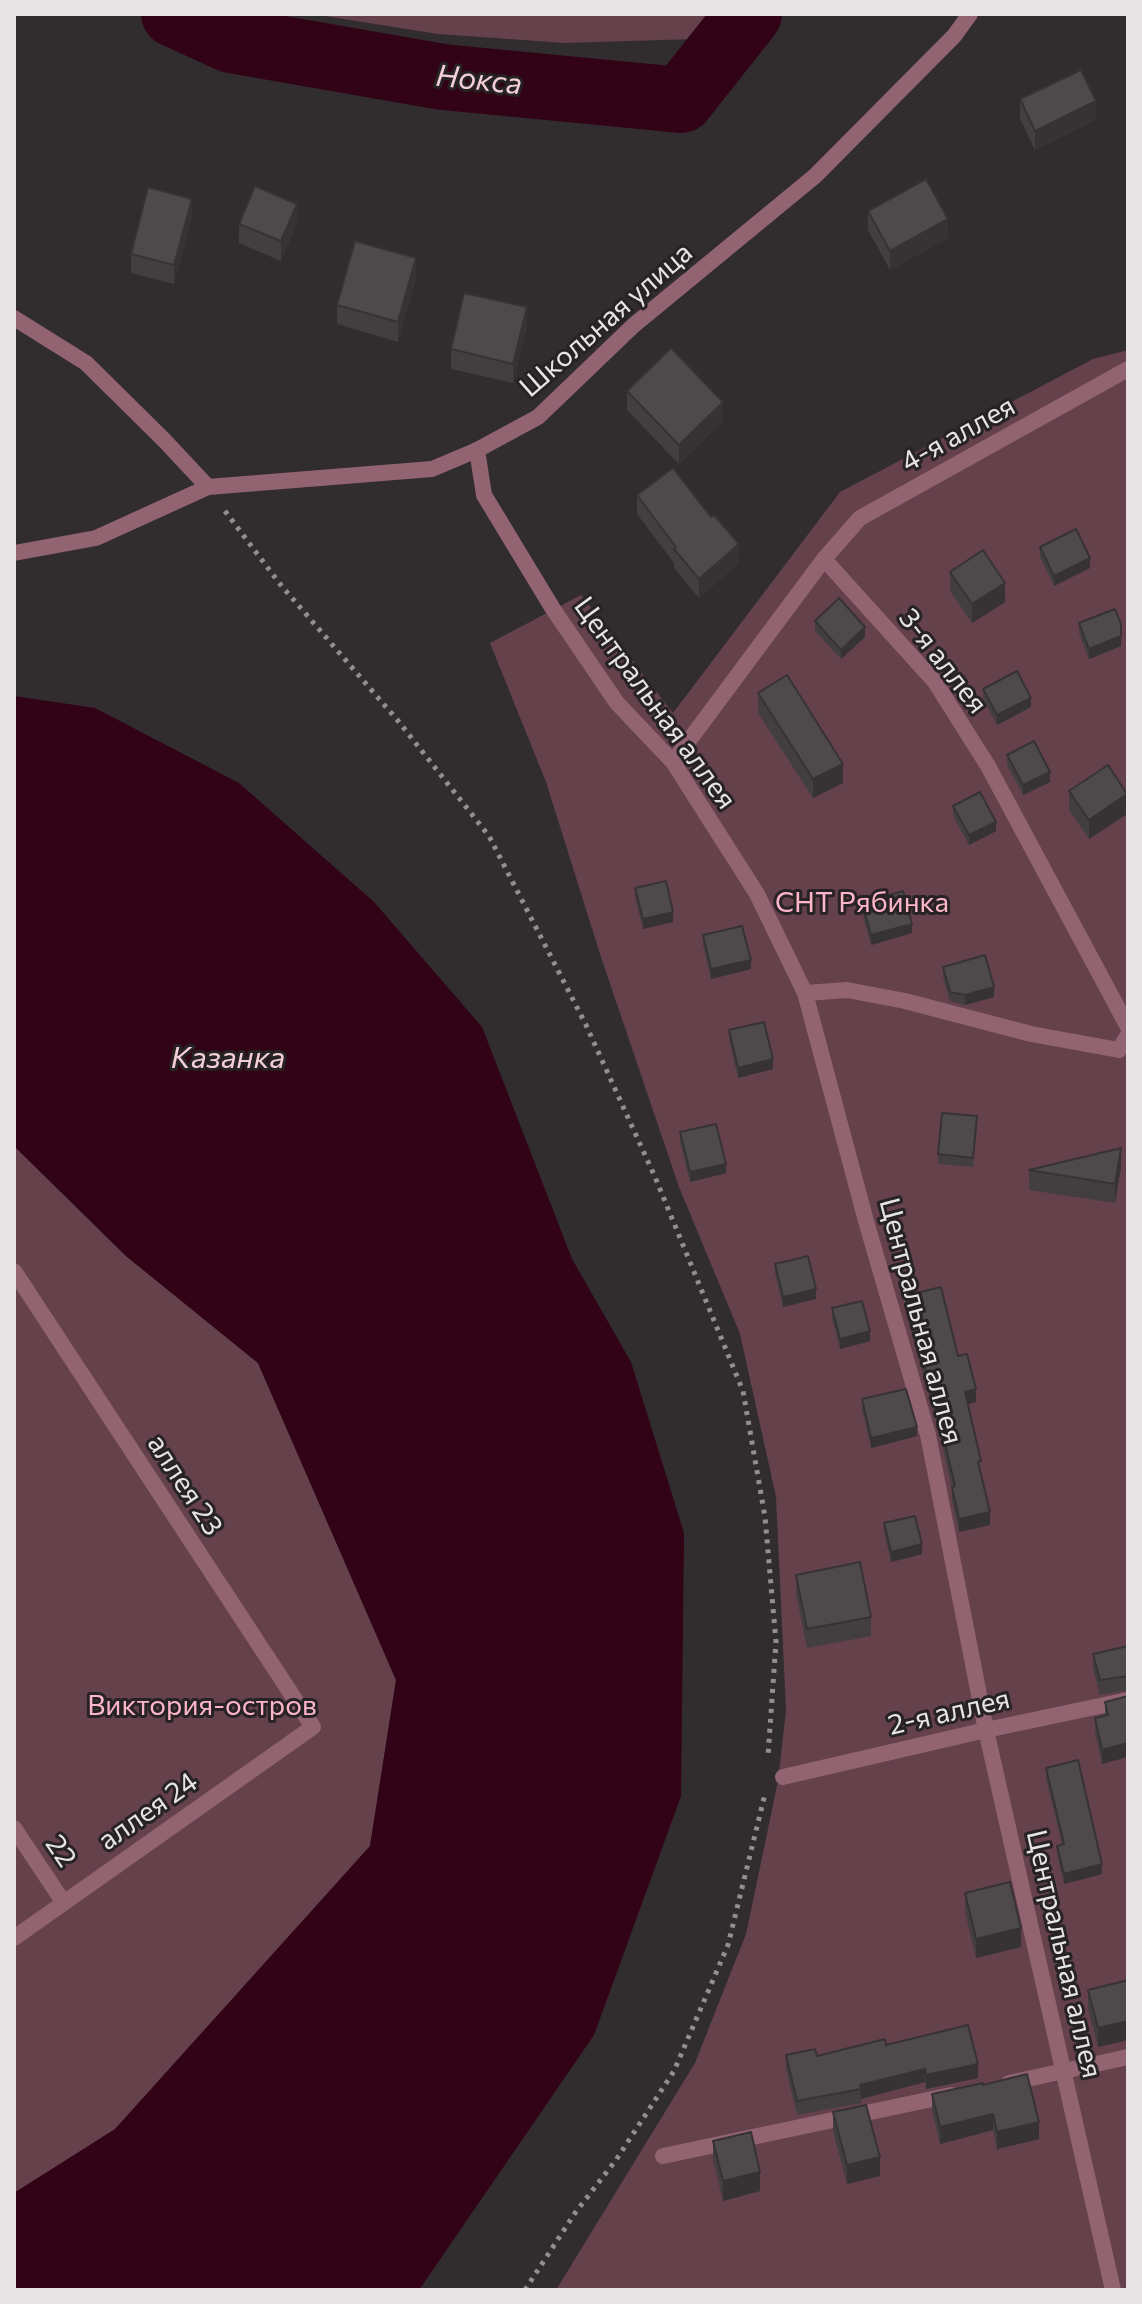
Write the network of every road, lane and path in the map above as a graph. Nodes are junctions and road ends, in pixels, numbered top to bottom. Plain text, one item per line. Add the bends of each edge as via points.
1 (970, 14) edge
2 (14, 318) edge
3 (1128, 369) edge
4 (477, 450) junction
5 (208, 487) junction
6 (14, 553) edge
7 (824, 559) junction
8 (673, 762) junction
9 (805, 993) junction
10 (1128, 1027) edge
11 (1128, 1035) edge
12 (14, 1271) edge
13 (1128, 1700) edge
14 (313, 1727) joint
15 (986, 1730) junction
16 (767, 1765) dead end
17 (774, 1779) joint
18 (14, 1828) edge
19 (64, 1903) junction
20 (14, 1938) edge
21 (1128, 2057) edge
22 (1064, 2071) junction
23 (663, 2156) dead end
24 (525, 2290) edge
25 (1113, 2290) edge

1 - 4 street, Школьная улица via 815,176 634,325 538,417
2 - 5 street via 86,363
3 - 7 street, 4-я аллея via 860,518
4 - 5 street, Школьная улица via 432,469
4 - 8 street, Центральная аллея via 484,495 553,609 617,703
5 - 6 street, Школьная улица via 96,538
5 - 16 path via 280,584 489,836 586,1025 655,1177 743,1391 765,1517 776,1642
7 - 8 street
7 - 10 street, 3-я аллея via 935,682 988,766
8 - 9 street, Центральная аллея via 757,894
9 - 11 street via 847,990 1119,1050
9 - 15 street, Центральная аллея via 928,1435
12 - 14 street, аллея 23
13 - 15 street, 2-я аллея
14 - 19 street, аллея 24
15 - 17 street, 2-я аллея
15 - 22 street, Центральная аллея
17 - 24 path via 765,1796 728,1945 674,2071
18 - 19 street, 22
19 - 20 street, аллея 24
21 - 22 street
22 - 23 street
22 - 25 street, Центральная аллея

